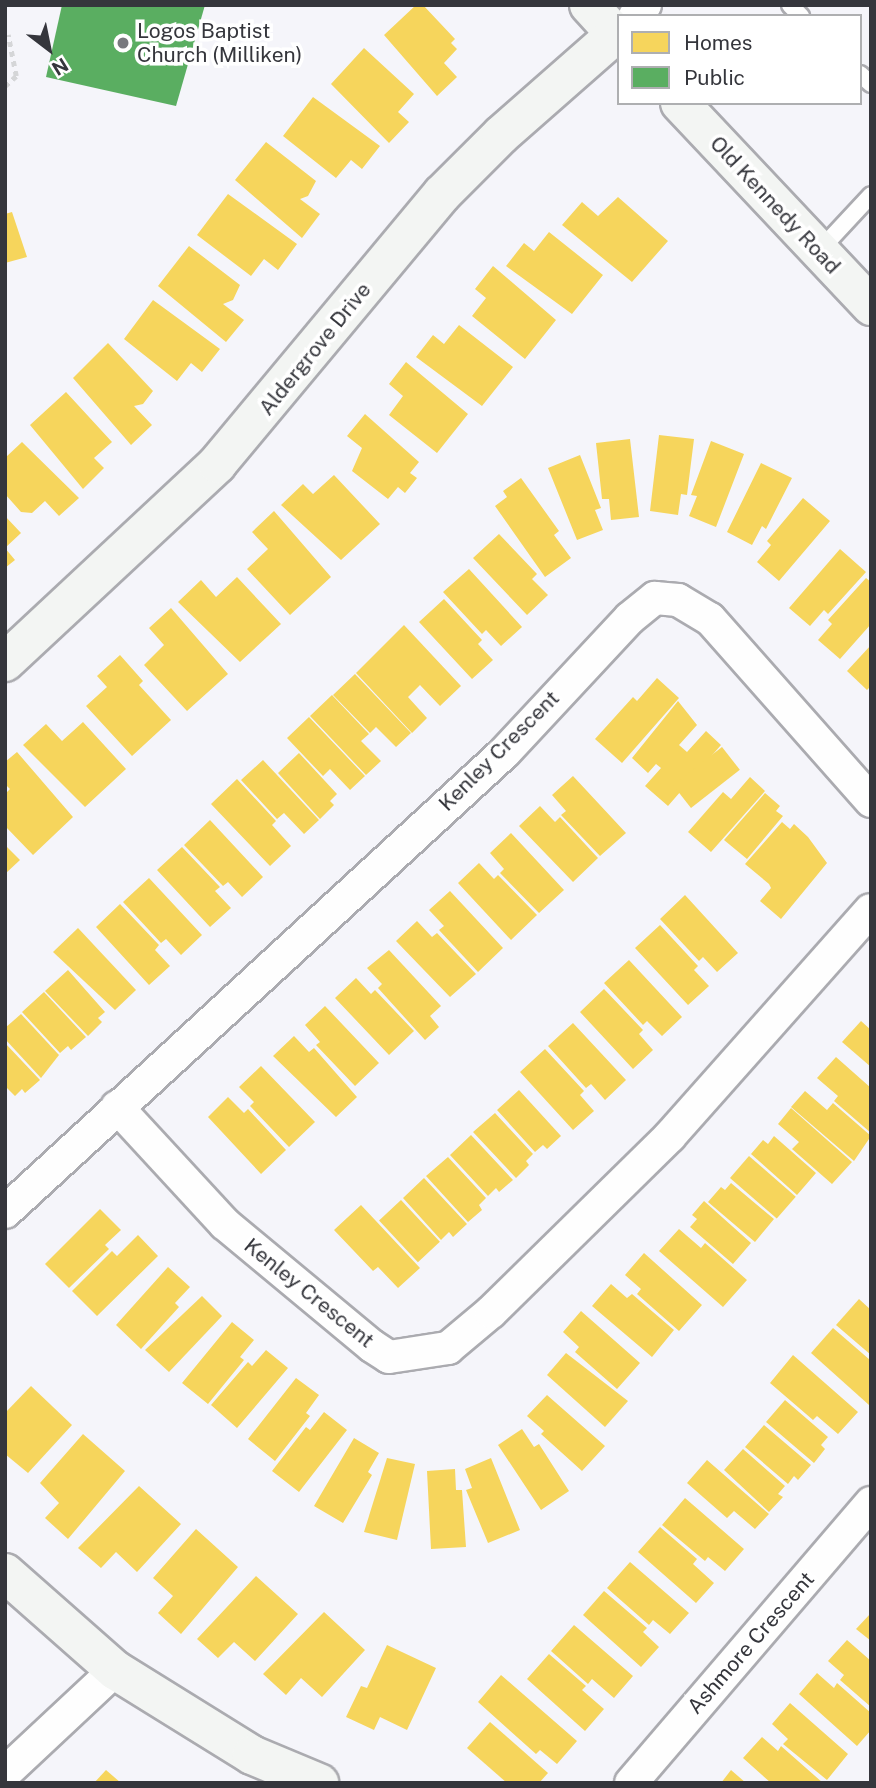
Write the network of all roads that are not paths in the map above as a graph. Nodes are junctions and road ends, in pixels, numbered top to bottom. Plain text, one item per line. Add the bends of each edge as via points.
1 (589, 5) edge
2 (617, 26) edge
3 (617, 34) edge
4 (682, 105) edge
5 (871, 195) edge
6 (819, 251) junction
7 (871, 306) edge
8 (5, 662) edge
9 (871, 801) edge
10 (871, 910) edge
11 (117, 1107) junction
12 (5, 1212) edge
13 (871, 1503) edge
14 (5, 1573) edge
15 (115, 1670) junction
16 (5, 1773) edge
17 (319, 1783) edge
18 (631, 1783) edge

1 - 2 street
3 - 8 street, Aldergrove Drive via 500,135 442,194 217,464
4 - 6 street, Old Kennedy Road
5 - 6 lane
6 - 7 street, Old Kennedy Road
9 - 11 street, Kenley Crescent via 710,619 678,600 655,598 630,618 505,752
10 - 11 street, Kenley Crescent via 670,1136 492,1312 449,1348 389,1357 372,1346 225,1224
11 - 12 street, Kenley Crescent
13 - 18 street, Ashmore Crescent
14 - 15 street
15 - 16 street
15 - 17 street via 252,1755

